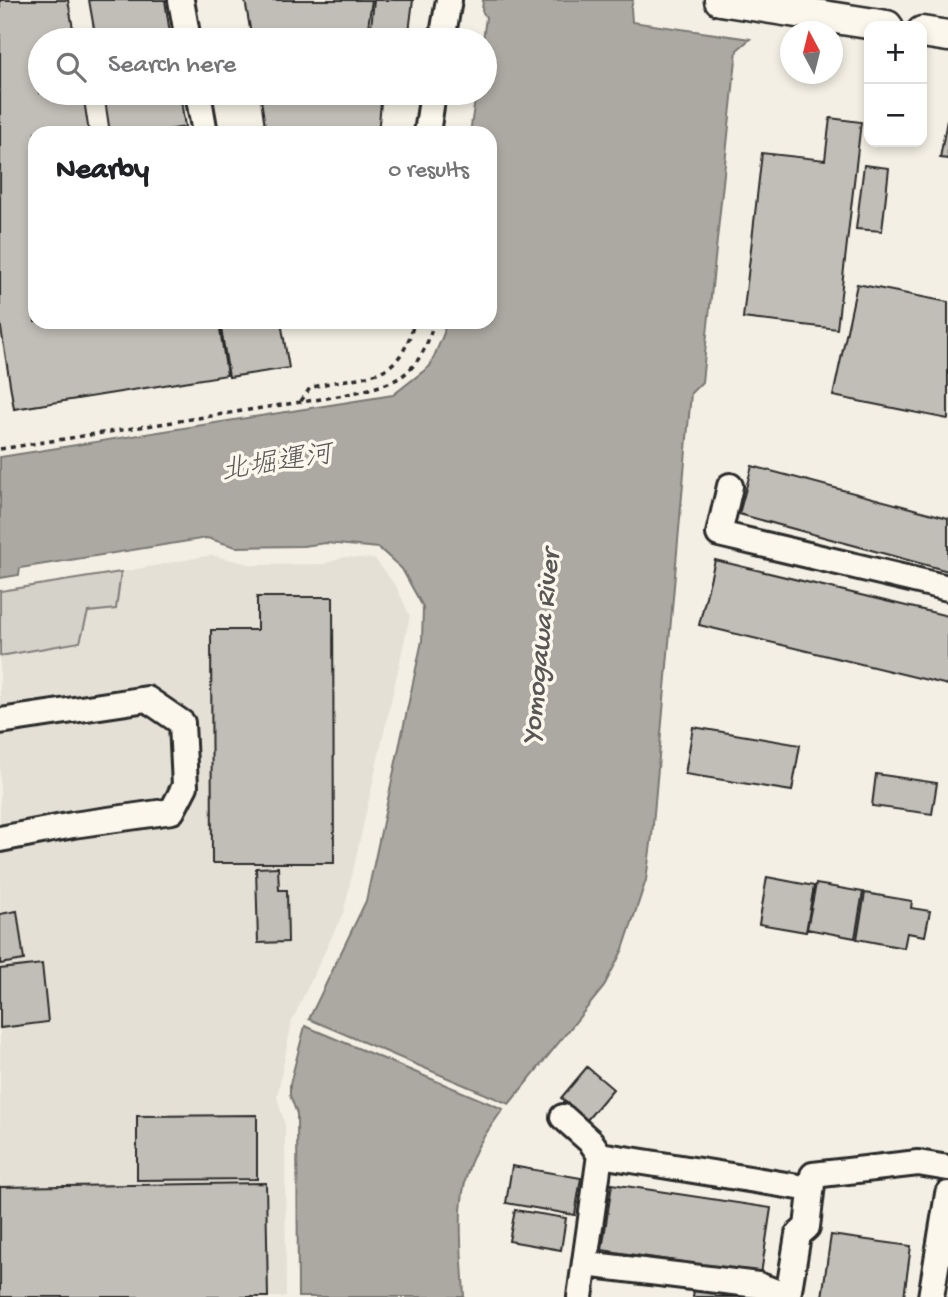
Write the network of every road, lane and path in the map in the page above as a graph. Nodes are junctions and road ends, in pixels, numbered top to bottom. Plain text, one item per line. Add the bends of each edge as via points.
1 (181, 0) edge
2 (449, 0) edge
3 (720, 0) edge
4 (777, 4) edge
5 (864, 21) edge
6 (186, 28) edge
7 (444, 28) edge
8 (927, 33) edge
9 (948, 36) edge
10 (200, 105) edge
11 (431, 105) edge
12 (204, 126) edge
13 (428, 126) edge
14 (412, 329) edge
15 (431, 329) edge
16 (301, 402) junction
17 (0, 449) edge
18 (730, 486) dead end
19 (948, 588) edge
20 (0, 721) edge
21 (0, 839) edge
22 (563, 1117) dead end
23 (600, 1155) junction
24 (948, 1168) edge
25 (811, 1189) junction
26 (948, 1194) edge
27 (585, 1264) junction
28 (786, 1296) edge
29 (580, 1297) edge
30 (931, 1297) edge

1 - 6 street
2 - 7 street
3 - 4 main road
4 - 5 main road
8 - 9 main road
10 - 12 street
11 - 13 street
14 - 16 path via 398,361 384,371 310,388
15 - 16 path via 425,349 403,375 383,386
16 - 17 path
18 - 19 street via 719,534
20 - 21 street via 147,699 182,723 185,786 172,811
22 - 23 street
23 - 25 street
23 - 27 street
24 - 25 street via 918,1163 813,1175
25 - 28 street via 807,1227 798,1235
26 - 30 street
27 - 28 street via 758,1285
27 - 29 street

